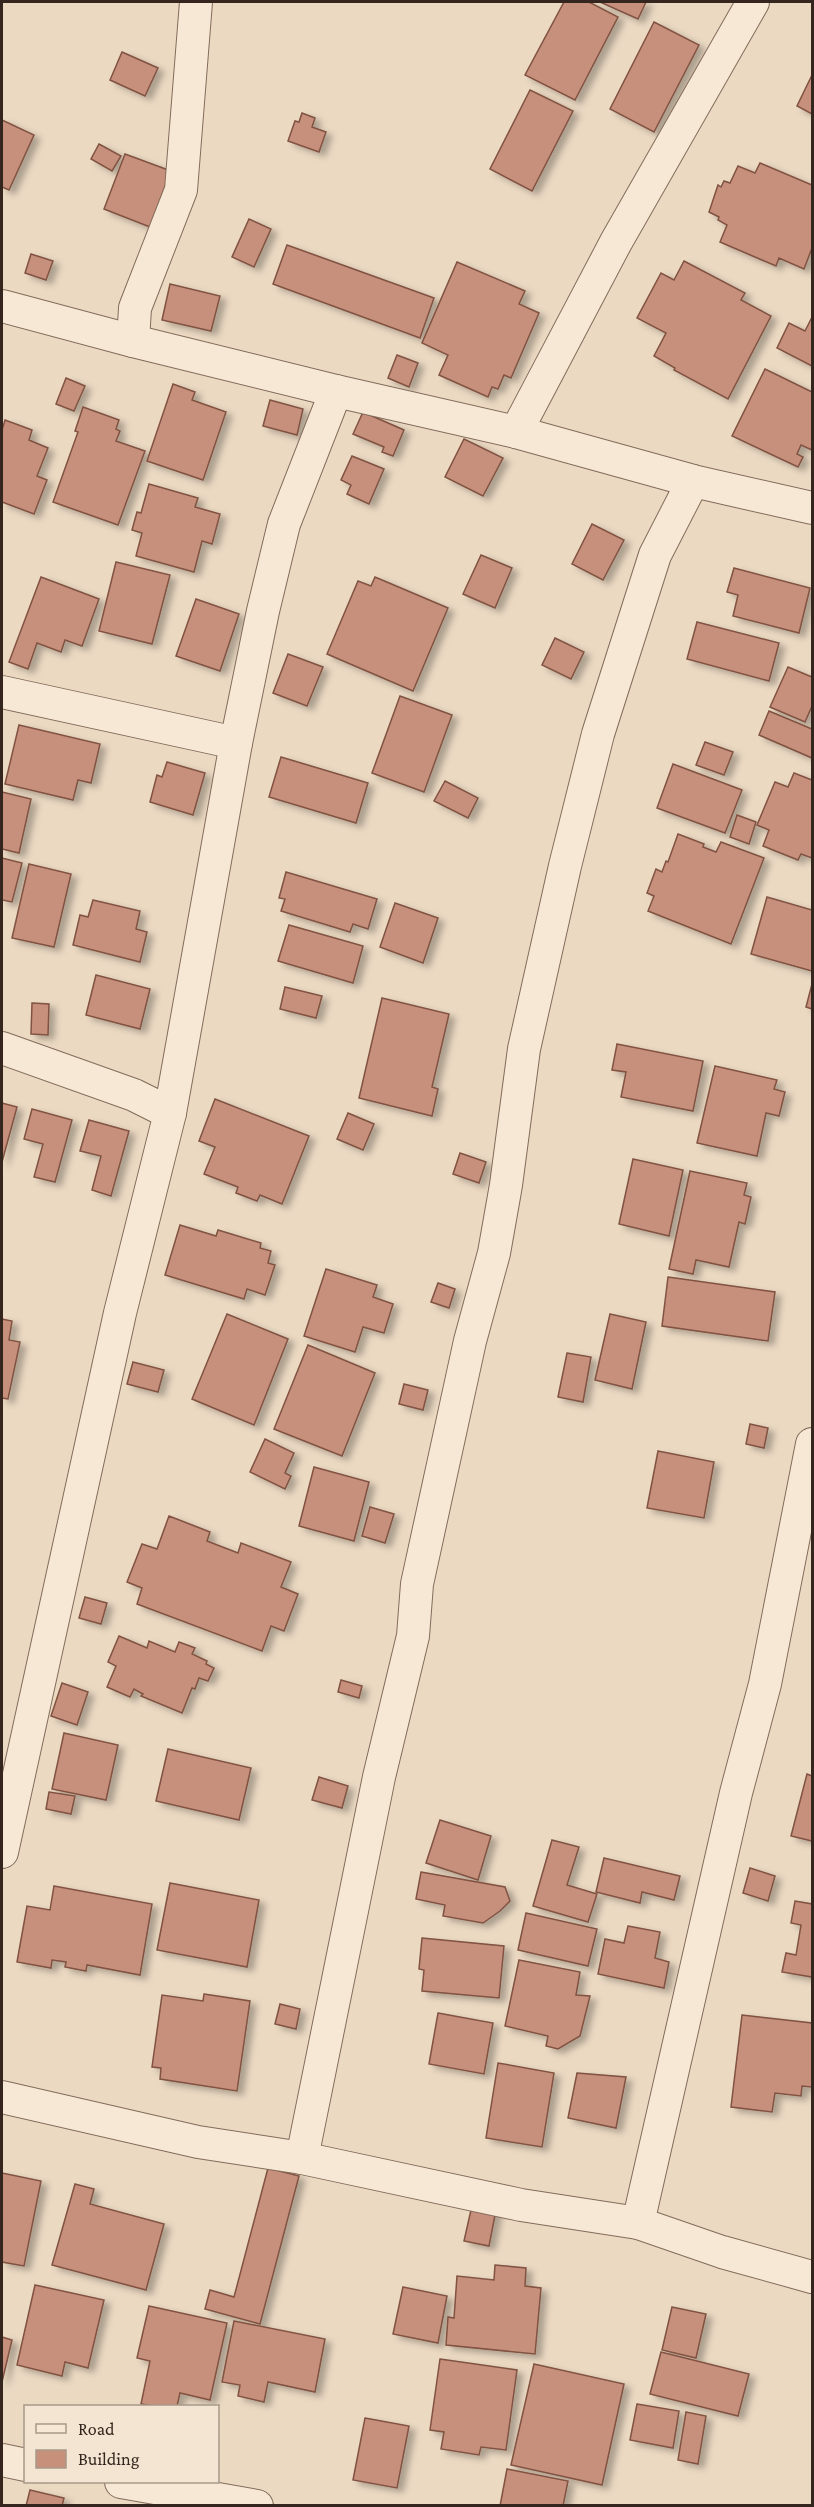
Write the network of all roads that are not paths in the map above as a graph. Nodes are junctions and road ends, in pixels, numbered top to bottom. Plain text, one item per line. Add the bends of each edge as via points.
1 (196, 2) edge
2 (753, 2) edge
3 (2, 306) edge
4 (133, 341) junction
5 (336, 391) junction
6 (516, 432) junction
7 (693, 481) junction
8 (813, 508) edge
9 (2, 692) edge
10 (236, 743) junction
11 (2, 1048) edge
12 (170, 1113) junction
13 (813, 1444) edge
14 (2, 1852) edge
15 (2, 2097) edge
16 (302, 2158) junction
17 (638, 2223) junction
18 (813, 2277) edge
19 (2, 2460) edge
20 (24, 2465) edge
21 (132, 2483) edge
22 (258, 2505) edge

1 - 4 street via 181,190 135,308
2 - 6 street via 616,242
3 - 4 street
4 - 5 street
5 - 6 street
5 - 10 street via 284,524
6 - 7 street
7 - 8 street
7 - 16 street via 655,555 598,734 565,866 525,1049 494,1253 470,1341 417,1584 413,1636 379,1777
9 - 10 street
10 - 12 street
11 - 12 street via 134,1095
12 - 14 street via 120,1313
13 - 17 street via 765,1684 736,1792
15 - 16 street via 198,2142
16 - 17 street via 521,2205
17 - 18 street
19 - 20 street
21 - 22 street

